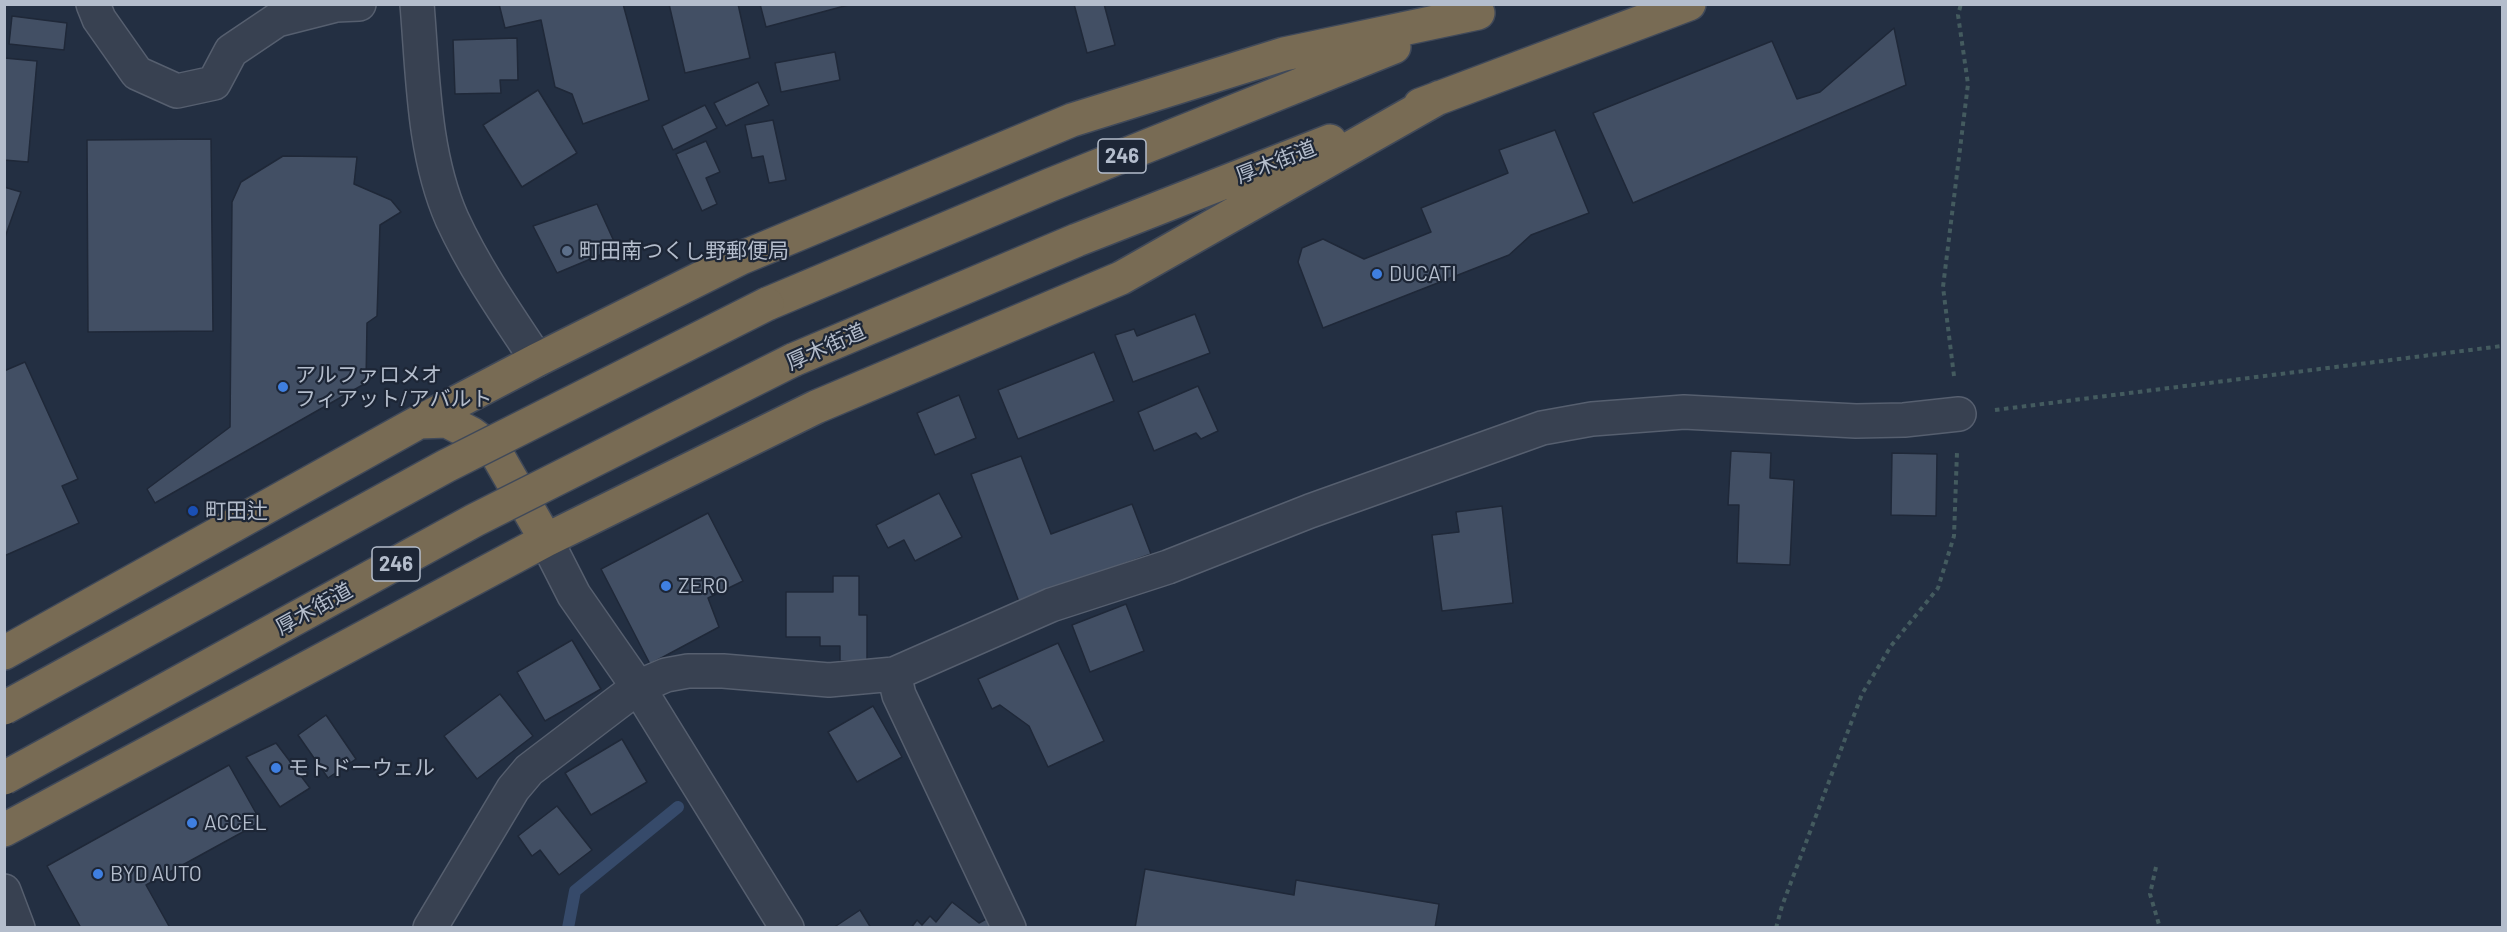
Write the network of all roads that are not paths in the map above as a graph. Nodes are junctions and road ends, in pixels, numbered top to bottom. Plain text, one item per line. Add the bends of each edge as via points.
1 (93, 4) edge
2 (359, 4) edge
3 (417, 4) edge
4 (1689, 4) edge
5 (1490, 9) edge
6 (1440, 97) junction
7 (537, 360) junction
8 (1959, 414) road end
9 (419, 422) junction
10 (546, 540) junction
11 (4, 653) edge
12 (894, 674) junction
13 (638, 687) junction
14 (4, 708) edge
15 (4, 778) edge
16 (4, 831) edge
17 (4, 891) edge
18 (18, 927) edge
19 (430, 927) edge
20 (787, 927) edge
21 (1009, 927) edge

1 - 2 street via 99,19 137,73 177,91 214,83 231,51 277,20 336,5
3 - 7 street via 426,110 436,169 452,219 492,293
4 - 6 highway, 厚木街道 / 246
5 - 7 highway via 1284,54 1072,120 741,258
5 - 14 highway, 246, bridge via 1061,180 767,304 446,466
6 - 10 highway via 1121,278 816,407
6 - 15 highway, 厚木街道 / 246, bridge via 1077,240 793,360 475,520
7 - 9 highway
8 - 12 street via 1856,421 1684,412 1592,419 1542,429 1310,511 1168,567 1051,605
9 - 10 highway via 447,421 495,451
9 - 11 highway
10 - 13 street via 574,595
10 - 16 highway
12 - 13 street via 830,680 688,671
12 - 21 street via 899,695
13 - 19 street via 529,770 513,789
13 - 20 street
17 - 18 street

